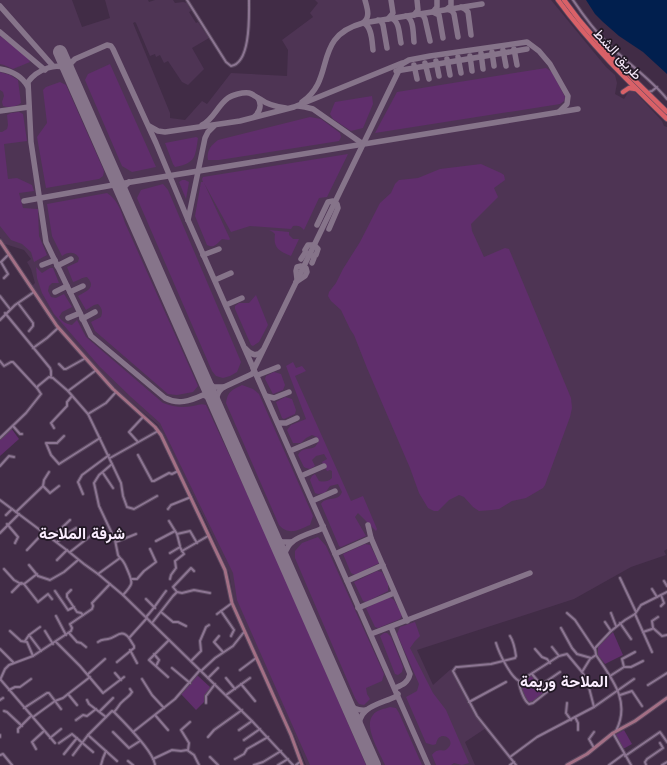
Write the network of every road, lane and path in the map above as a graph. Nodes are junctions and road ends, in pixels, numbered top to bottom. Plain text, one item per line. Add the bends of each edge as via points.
1 (187, 0) edge
2 (249, 0) edge
3 (558, 0) edge
4 (564, 0) edge
5 (573, 0) edge
6 (593, 26) junction
7 (588, 31) junction
8 (633, 67) junction
9 (627, 73) junction
10 (656, 88) junction
11 (636, 89) junction
12 (623, 92) dead end
13 (647, 92) junction
14 (654, 99) junction
15 (667, 99) edge
16 (667, 112) edge
17 (667, 119) edge
18 (0, 241) edge
19 (9, 254) junction
20 (0, 263) edge
21 (4, 278) dead end
22 (34, 292) junction
23 (0, 296) edge
24 (18, 303) junction
25 (10, 310) junction
26 (5, 313) junction
27 (0, 320) edge
28 (58, 328) junction
29 (29, 330) dead end
30 (33, 348) junction
31 (84, 359) junction
32 (0, 361) edge
33 (59, 364) dead end
34 (95, 371) junction
35 (51, 376) junction
36 (37, 388) junction
37 (68, 392) junction
38 (116, 392) junction
39 (72, 396) junction
40 (88, 414) junction
41 (144, 417) junction
42 (13, 426) junction
43 (54, 428) dead end
44 (158, 431) junction
45 (22, 434) dead end
46 (64, 436) dead end
47 (0, 438) edge
48 (100, 438) junction
49 (138, 442) junction
50 (109, 454) junction
51 (138, 455) dead end
52 (14, 457) dead end
53 (110, 458) junction
54 (112, 464) junction
55 (0, 466) edge
56 (179, 471) junction
57 (48, 472) dead end
58 (103, 473) junction
59 (44, 486) junction
60 (59, 486) dead end
61 (113, 488) dead end
62 (83, 494) dead end
63 (157, 496) dead end
64 (191, 497) junction
65 (0, 500) edge
66 (12, 509) junction
67 (168, 509) dead end
68 (16, 512) junction
69 (19, 514) junction
70 (6, 515) dead end
71 (70, 520) dead end
72 (169, 520) dead end
73 (8, 524) junction
74 (76, 528) dead end
75 (175, 531) junction
76 (44, 532) junction
77 (0, 533) edge
78 (94, 534) dead end
79 (136, 534) dead end
80 (177, 534) junction
81 (209, 535) junction
82 (51, 538) junction
83 (156, 541) dead end
84 (57, 542) junction
85 (116, 542) junction
86 (14, 543) dead end
87 (196, 543) junction
88 (180, 547) junction
89 (150, 549) dead end
90 (27, 550) dead end
91 (67, 550) junction
92 (182, 551) junction
93 (70, 552) junction
94 (170, 553) dead end
95 (120, 558) junction
96 (57, 560) dead end
97 (78, 560) junction
98 (29, 565) dead end
99 (4, 569) dead end
100 (194, 570) dead end
101 (37, 574) junction
102 (98, 574) junction
103 (620, 578) dead end
104 (132, 579) junction
105 (170, 579) dead end
106 (664, 581) dead end
107 (21, 584) junction
108 (24, 584) junction
109 (110, 584) junction
110 (667, 586) edge
111 (652, 589) dead end
112 (71, 590) dead end
113 (55, 591) dead end
114 (166, 591) dead end
115 (12, 592) dead end
116 (177, 592) junction
117 (667, 592) edge
118 (210, 593) dead end
119 (123, 595) junction
120 (661, 595) junction
121 (658, 597) junction
122 (52, 598) dead end
123 (146, 599) dead end
124 (232, 603) junction
125 (661, 606) dead end
126 (74, 607) junction
127 (155, 608) junction
128 (221, 611) junction
129 (161, 612) junction
130 (567, 613) dead end
131 (611, 613) dead end
132 (636, 613) junction
133 (217, 614) dead end
134 (83, 615) junction
135 (56, 616) dead end
136 (658, 617) dead end
137 (147, 618) junction
138 (605, 622) dead end
139 (152, 623) junction
140 (620, 623) junction
141 (209, 625) dead end
142 (186, 626) dead end
143 (616, 626) junction
144 (40, 627) dead end
145 (561, 628) dead end
146 (653, 628) junction
147 (10, 631) dead end
148 (45, 631) dead end
149 (611, 631) junction
150 (244, 632) junction
151 (643, 632) junction
152 (69, 633) junction
153 (29, 635) junction
154 (66, 635) junction
155 (667, 635) edge
156 (219, 636) dead end
157 (231, 636) dead end
158 (510, 636) dead end
159 (129, 638) junction
160 (631, 639) dead end
161 (169, 640) junction
162 (25, 641) junction
163 (56, 642) junction
164 (98, 642) dead end
165 (496, 643) dead end
166 (53, 644) junction
167 (86, 647) dead end
168 (552, 647) dead end
169 (0, 649) edge
170 (535, 649) dead end
171 (130, 650) junction
172 (595, 650) junction
173 (41, 651) junction
174 (223, 652) junction
175 (635, 652) dead end
176 (652, 652) dead end
177 (154, 654) junction
178 (596, 655) junction
179 (33, 656) junction
180 (559, 656) junction
181 (256, 658) junction
182 (591, 658) junction
183 (105, 659) dead end
184 (191, 661) junction
185 (643, 661) dead end
186 (13, 662) junction
187 (117, 662) dead end
188 (504, 662) junction
189 (137, 663) dead end
190 (550, 663) junction
191 (156, 666) junction
192 (624, 667) junction
193 (172, 668) dead end
194 (218, 668) dead end
195 (240, 670) dead end
196 (201, 671) junction
197 (560, 672) dead end
198 (582, 672) junction
199 (115, 673) dead end
200 (667, 673) edge
201 (88, 674) junction
202 (532, 674) junction
203 (610, 676) junction
204 (90, 677) junction
205 (124, 677) dead end
206 (168, 677) dead end
207 (208, 678) junction
208 (226, 678) dead end
209 (250, 678) dead end
210 (31, 679) dead end
211 (142, 679) dead end
212 (634, 679) dead end
213 (0, 680) edge
214 (121, 680) junction
215 (519, 681) junction
216 (506, 682) dead end
217 (190, 683) junction
218 (214, 684) junction
219 (241, 684) junction
220 (541, 685) junction
221 (648, 685) dead end
222 (130, 689) dead end
223 (235, 689) junction
224 (9, 690) junction
225 (618, 690) junction
226 (68, 694) junction
227 (226, 695) junction
228 (620, 695) junction
229 (3, 698) dead end
230 (113, 698) dead end
231 (667, 698) edge
232 (0, 700) edge
233 (87, 700) dead end
234 (55, 701) junction
235 (255, 701) dead end
236 (469, 702) junction
237 (206, 703) dead end
238 (567, 703) dead end
239 (77, 705) dead end
240 (642, 706) dead end
241 (594, 707) junction
242 (24, 708) junction
243 (164, 708) junction
244 (61, 709) dead end
245 (96, 709) junction
246 (242, 710) junction
247 (4, 711) dead end
248 (100, 711) junction
249 (114, 712) junction
250 (155, 715) junction
251 (32, 717) junction
252 (106, 717) junction
253 (575, 717) junction
254 (76, 720) dead end
255 (571, 720) junction
256 (252, 721) junction
257 (190, 722) dead end
258 (22, 726) junction
259 (61, 729) dead end
260 (260, 729) junction
261 (168, 730) dead end
262 (239, 730) dead end
263 (578, 730) dead end
264 (44, 731) junction
265 (18, 732) dead end
266 (113, 732) dead end
267 (133, 732) junction
268 (594, 732) dead end
269 (614, 732) junction
270 (88, 735) junction
271 (208, 737) dead end
272 (268, 737) junction
273 (50, 738) junction
274 (77, 738) junction
275 (244, 740) dead end
276 (140, 741) junction
277 (667, 742) edge
278 (55, 743) dead end
279 (59, 743) dead end
280 (82, 743) junction
281 (660, 743) dead end
282 (36, 749) dead end
283 (594, 749) junction
284 (188, 750) junction
285 (106, 751) junction
286 (281, 751) junction
287 (93, 752) dead end
288 (64, 754) dead end
289 (0, 755) edge
290 (73, 755) dead end
291 (625, 755) junction
292 (210, 757) dead end
293 (510, 757) junction
294 (153, 759) junction
295 (235, 759) dead end
296 (288, 759) junction
297 (117, 761) dead end
298 (128, 761) dead end
299 (263, 762) junction
300 (514, 762) junction
301 (667, 762) edge
302 (301, 763) edge
303 (12, 765) edge
304 (101, 765) edge
305 (133, 765) edge
306 (155, 765) edge
307 (199, 765) edge
308 (218, 765) edge
309 (254, 765) edge
310 (265, 765) edge
311 (278, 765) edge
312 (294, 765) edge
313 (510, 765) edge
314 (516, 765) edge
315 (567, 765) edge
316 (611, 765) edge
317 (631, 765) edge
318 (646, 765) edge
319 (662, 765) edge

1 - 2 street via 231,66 238,62 247,44
3 - 11 highway, طريق الشط via 596,48
4 - 7 highway, طريق الشط
5 - 6 street
6 - 7 street
6 - 8 street
7 - 9 highway, طريق الشط
8 - 9 street
8 - 10 street
9 - 13 highway, طريق الشط
10 - 13 street
10 - 14 street
10 - 15 street
11 - 12 highway via 629,88
11 - 17 highway, طريق الشط
13 - 14 highway, طريق الشط
14 - 16 highway, طريق الشط
18 - 19 main road
19 - 20 street
19 - 22 main road
20 - 21 street via 8,274
22 - 24 street
22 - 28 main road
23 - 25 street
24 - 25 street
24 - 29 street via 33,323
25 - 26 street
26 - 27 street
26 - 30 street
28 - 30 street
28 - 31 main road
30 - 35 street via 50,368
31 - 33 street via 66,369
31 - 34 main road
32 - 36 street via 5,366 13,362
34 - 37 street
34 - 38 main road
35 - 36 street
35 - 37 street
36 - 42 street via 40,395
37 - 39 street
38 - 40 street via 106,403
38 - 41 main road
39 - 40 street
39 - 43 street via 67,406 51,423
40 - 48 street
41 - 44 main road
41 - 49 street via 129,432
42 - 45 street
42 - 47 street
44 - 49 street
44 - 56 main road
46 - 48 street via 57,443 46,442 53,459 59,464
48 - 50 street
49 - 53 street
50 - 53 street
50 - 62 street via 81,475 78,482
51 - 56 street via 152,481
52 - 55 street via 9,456
53 - 54 street
54 - 58 street
54 - 63 street via 121,483 127,507 134,509
56 - 64 main road
57 - 59 street
58 - 61 street
58 - 85 street via 94,482 101,509
59 - 60 street via 50,493
59 - 68 street
64 - 67 street via 171,505
64 - 81 main road
65 - 66 street
66 - 68 street
66 - 70 street
68 - 69 street
69 - 73 street
69 - 76 street
71 - 82 street
72 - 75 street
73 - 77 street
73 - 86 street via 18,537
74 - 84 street
75 - 80 street
75 - 83 street
76 - 82 street
76 - 90 street
78 - 93 street
79 - 85 street
80 - 87 street via 190,530
80 - 88 street
81 - 87 street
81 - 124 main road via 226,572
82 - 84 street
84 - 91 street
85 - 95 street
87 - 92 street
88 - 92 street
88 - 94 street
89 - 104 street via 156,562 137,579
91 - 93 street
91 - 96 street
92 - 105 street via 184,554 175,561 176,568
93 - 97 street
95 - 102 street
95 - 104 street via 124,560
97 - 101 street via 50,580
97 - 102 street
98 - 101 street
99 - 107 street
100 - 116 street via 190,569 173,586
101 - 108 street
102 - 109 street
103 - 132 street
104 - 119 street via 131,586
106 - 110 street
107 - 108 street
107 - 115 street
108 - 122 street via 38,602 48,594
109 - 119 street
109 - 134 street via 93,602 93,608
111 - 121 street
112 - 126 street via 67,596
113 - 126 street via 68,610
114 - 127 street
116 - 118 street via 194,590
116 - 129 street
117 - 120 street
119 - 137 street
120 - 121 street
120 - 125 street via 664,603
121 - 132 street via 641,605
123 - 127 street
124 - 128 street
124 - 150 main road
126 - 134 street
127 - 137 street
128 - 133 street
128 - 157 street via 234,630
129 - 139 street
129 - 142 street via 172,622
130 - 172 street via 575,620
131 - 143 street
132 - 140 street
132 - 151 street
134 - 152 street via 70,624 72,629
135 - 154 street
136 - 146 street via 652,621
137 - 139 street
137 - 159 street
138 - 149 street
139 - 161 street
140 - 143 street
140 - 160 street
141 - 184 street via 200,641 202,651
143 - 149 street
144 - 153 street
145 - 182 street via 577,654
146 - 151 street
146 - 155 street via 662,636
147 - 162 street
148 - 166 street
149 - 172 street
150 - 174 street via 233,646
150 - 181 main road
151 - 176 street
152 - 154 street
152 - 167 street
153 - 162 street
153 - 173 street
154 - 163 street
156 - 174 street via 214,642
158 - 188 street via 516,657
159 - 164 street via 121,633
159 - 171 street via 134,646
161 - 177 street
161 - 184 street
162 - 179 street
163 - 166 street
163 - 201 street
165 - 188 street
166 - 173 street
168 - 180 street
169 - 186 street
170 - 190 street
171 - 187 street
171 - 189 street
172 - 178 street
173 - 179 street
174 - 196 street
175 - 192 street via 622,659
177 - 191 street via 159,660
177 - 191 street via 149,660
178 - 182 street
178 - 203 street
179 - 186 street
180 - 190 street
180 - 198 street via 567,654
181 - 195 street
181 - 302 main road via 292,735
182 - 198 street
183 - 201 street
184 - 196 street
185 - 192 street via 631,667
186 - 213 street via 5,669
188 - 215 street
188 - 236 street via 454,669 453,673
190 - 202 street
191 - 206 street
192 - 203 street
193 - 217 street
194 - 207 street
196 - 207 street
196 - 217 street
197 - 220 street
198 - 241 street via 588,682
199 - 214 street
200 - 221 street
201 - 204 street
202 - 215 street
202 - 220 street
203 - 225 street
204 - 214 street via 103,693
204 - 226 street
205 - 214 street
207 - 218 street
208 - 223 street
209 - 219 street
210 - 224 street via 20,687
211 - 243 street via 152,696
212 - 225 street
213 - 224 street
215 - 220 street via 523,698 529,704 547,693
216 - 236 street
217 - 243 street
218 - 227 street
218 - 237 street via 207,695
219 - 223 street
219 - 235 street
222 - 249 street via 132,693
223 - 227 street
224 - 242 street
225 - 228 street
225 - 241 street
226 - 234 street
226 - 239 street
227 - 246 street
228 - 240 street via 632,691
228 - 269 street via 621,713
229 - 232 street
230 - 248 street
231 - 269 main road via 635,721
233 - 245 street
234 - 242 street via 47,693
234 - 244 street
234 - 251 street
236 - 293 street via 485,727
238 - 255 street via 566,713
241 - 253 street
242 - 251 street
243 - 250 street
245 - 248 street
245 - 254 street
246 - 256 street
246 - 271 street
247 - 258 street
248 - 252 street
249 - 252 street
249 - 267 street
250 - 261 street
250 - 267 street
251 - 258 street
251 - 264 street
252 - 270 street
253 - 255 street
253 - 263 street
255 - 293 street via 536,737
256 - 260 street
256 - 262 street
257 - 284 street via 181,730 189,743
258 - 265 street
259 - 273 street
260 - 272 street
260 - 275 street
264 - 273 street
264 - 282 street via 32,742
266 - 276 street via 129,748
267 - 276 street
268 - 283 street via 589,739
269 - 283 main road
269 - 291 street
270 - 280 street
270 - 285 street
272 - 286 street
272 - 295 street
273 - 278 street
274 - 279 street via 71,734
274 - 280 street
274 - 288 street
276 - 294 street
277 - 291 street via 660,732
280 - 287 street
280 - 290 street
281 - 318 street via 663,748 645,760
283 - 315 main road
284 - 294 street via 174,749
284 - 307 street
285 - 297 street
285 - 304 street
286 - 296 street
286 - 299 street
289 - 303 street via 2,754
291 - 316 street
291 - 317 street
292 - 308 street
293 - 300 street
294 - 306 street
296 - 311 street
296 - 312 street
298 - 305 street
299 - 309 street
299 - 310 street
300 - 313 street
300 - 314 street
301 - 319 street
302 - 312 street

